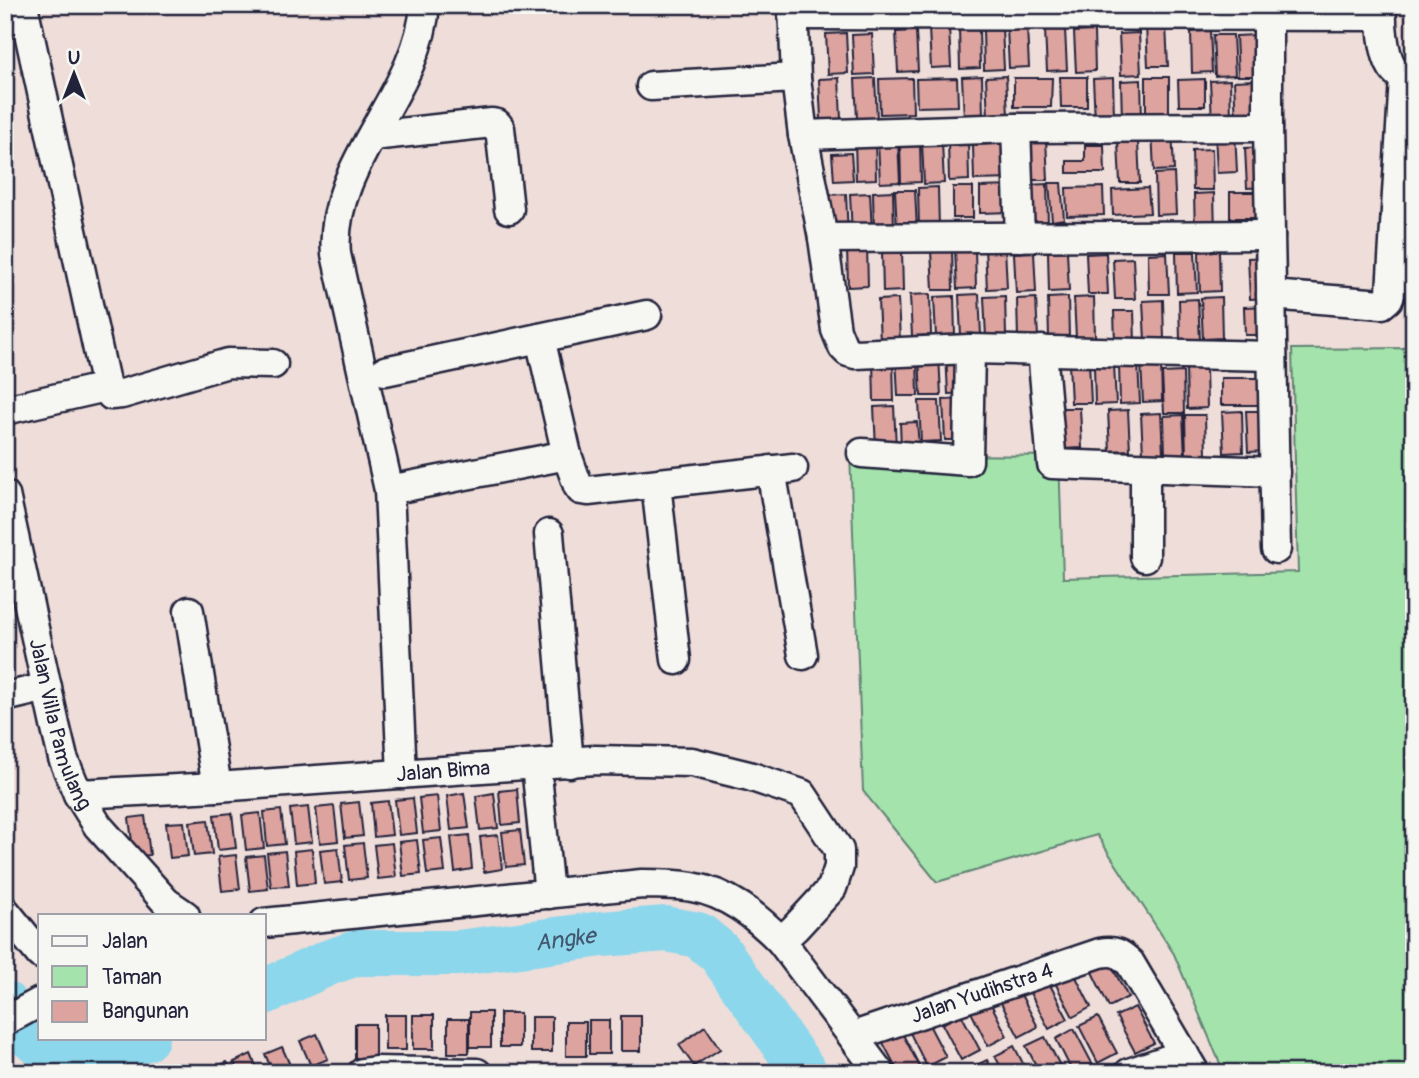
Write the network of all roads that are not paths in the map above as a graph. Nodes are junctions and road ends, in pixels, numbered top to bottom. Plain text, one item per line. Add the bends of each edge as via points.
1 (23, 5) edge
2 (425, 5) edge
3 (793, 10) edge
4 (1023, 10) edge
5 (914, 11) edge
6 (1228, 11) edge
7 (1381, 11) edge
8 (1268, 17) junction
9 (796, 78) junction
10 (1409, 78) edge
11 (651, 86) dead end
12 (1268, 127) junction
13 (1016, 128) junction
14 (803, 135) junction
15 (372, 136) junction
16 (509, 209) dead end
17 (1405, 209) edge
18 (1270, 235) junction
19 (1020, 237) junction
20 (823, 238) junction
21 (1271, 295) junction
22 (647, 315) dead end
23 (540, 338) junction
24 (970, 349) junction
25 (1042, 350) junction
26 (1272, 356) junction
27 (273, 364) dead end
28 (385, 371) dead end
29 (106, 387) junction
30 (5, 410) edge
31 (862, 453) dead end
32 (566, 455) junction
33 (1145, 468) junction
34 (1275, 472) junction
35 (656, 484) junction
36 (389, 490) junction
37 (5, 495) edge
38 (549, 534) dead end
39 (1276, 549) dead end
40 (11, 550) edge
41 (1145, 557) dead end
42 (189, 611) dead end
43 (803, 655) dead end
44 (676, 660) dead end
45 (47, 687) junction
46 (5, 697) edge
47 (569, 763) junction
48 (536, 765) junction
49 (402, 774) junction
50 (217, 787) junction
51 (78, 794) junction
52 (549, 894) junction
53 (5, 911) edge
54 (184, 914) edge
55 (266, 923) edge
56 (781, 941) junction
57 (38, 952) edge
58 (38, 1003) edge
59 (5, 1021) edge
60 (854, 1036) junction
61 (1190, 1063) edge
62 (362, 1073) edge
63 (477, 1073) edge
64 (880, 1073) edge
65 (1129, 1073) edge

1 - 29 street
2 - 15 street via 409,66
3 - 5 street
3 - 9 street
4 - 5 street
4 - 6 street
6 - 8 street
7 - 8 street
7 - 10 street via 1390,64 1396,73
8 - 12 street
9 - 11 street
9 - 14 street
10 - 17 street
12 - 13 street
12 - 18 street
13 - 14 street
13 - 19 street
14 - 20 street
15 - 16 street via 497,124
15 - 36 street via 351,176 334,236
17 - 21 street via 1391,292 1382,304
18 - 19 street
18 - 21 street
19 - 20 street
20 - 24 street via 835,330 848,352
21 - 26 street
22 - 23 street
23 - 28 street
23 - 32 street
24 - 25 street
24 - 31 street via 968,461
25 - 26 street
25 - 33 street via 1052,464
26 - 34 street
27 - 29 street via 229,363 122,394 111,395
29 - 30 street
32 - 35 street via 581,490
32 - 36 street
33 - 34 street
33 - 41 street
34 - 39 street
35 - 43 street via 782,469
35 - 44 street
36 - 49 street
37 - 40 street, Jalan Villa Pamulang
38 - 47 street
40 - 45 street, Jalan Villa Pamulang
42 - 50 street
45 - 46 street
45 - 51 street, Jalan Villa Pamulang via 63,758
47 - 48 street, Jalan Bima
47 - 56 street, Jalan Bima via 692,762 802,794 839,850 839,867 832,888
48 - 49 street, Jalan Bima
48 - 52 street
49 - 50 street, Jalan Bima
50 - 51 street, Jalan Bima
51 - 54 street, Jalan Villa Pamulang via 127,859 166,902
52 - 55 street
52 - 56 street via 642,884 693,887 731,900
53 - 57 street
56 - 60 street
58 - 59 street
60 - 61 street, Jalan Yudihstra 4 via 1112,951 1130,963
60 - 64 street
61 - 65 street
62 - 63 street

